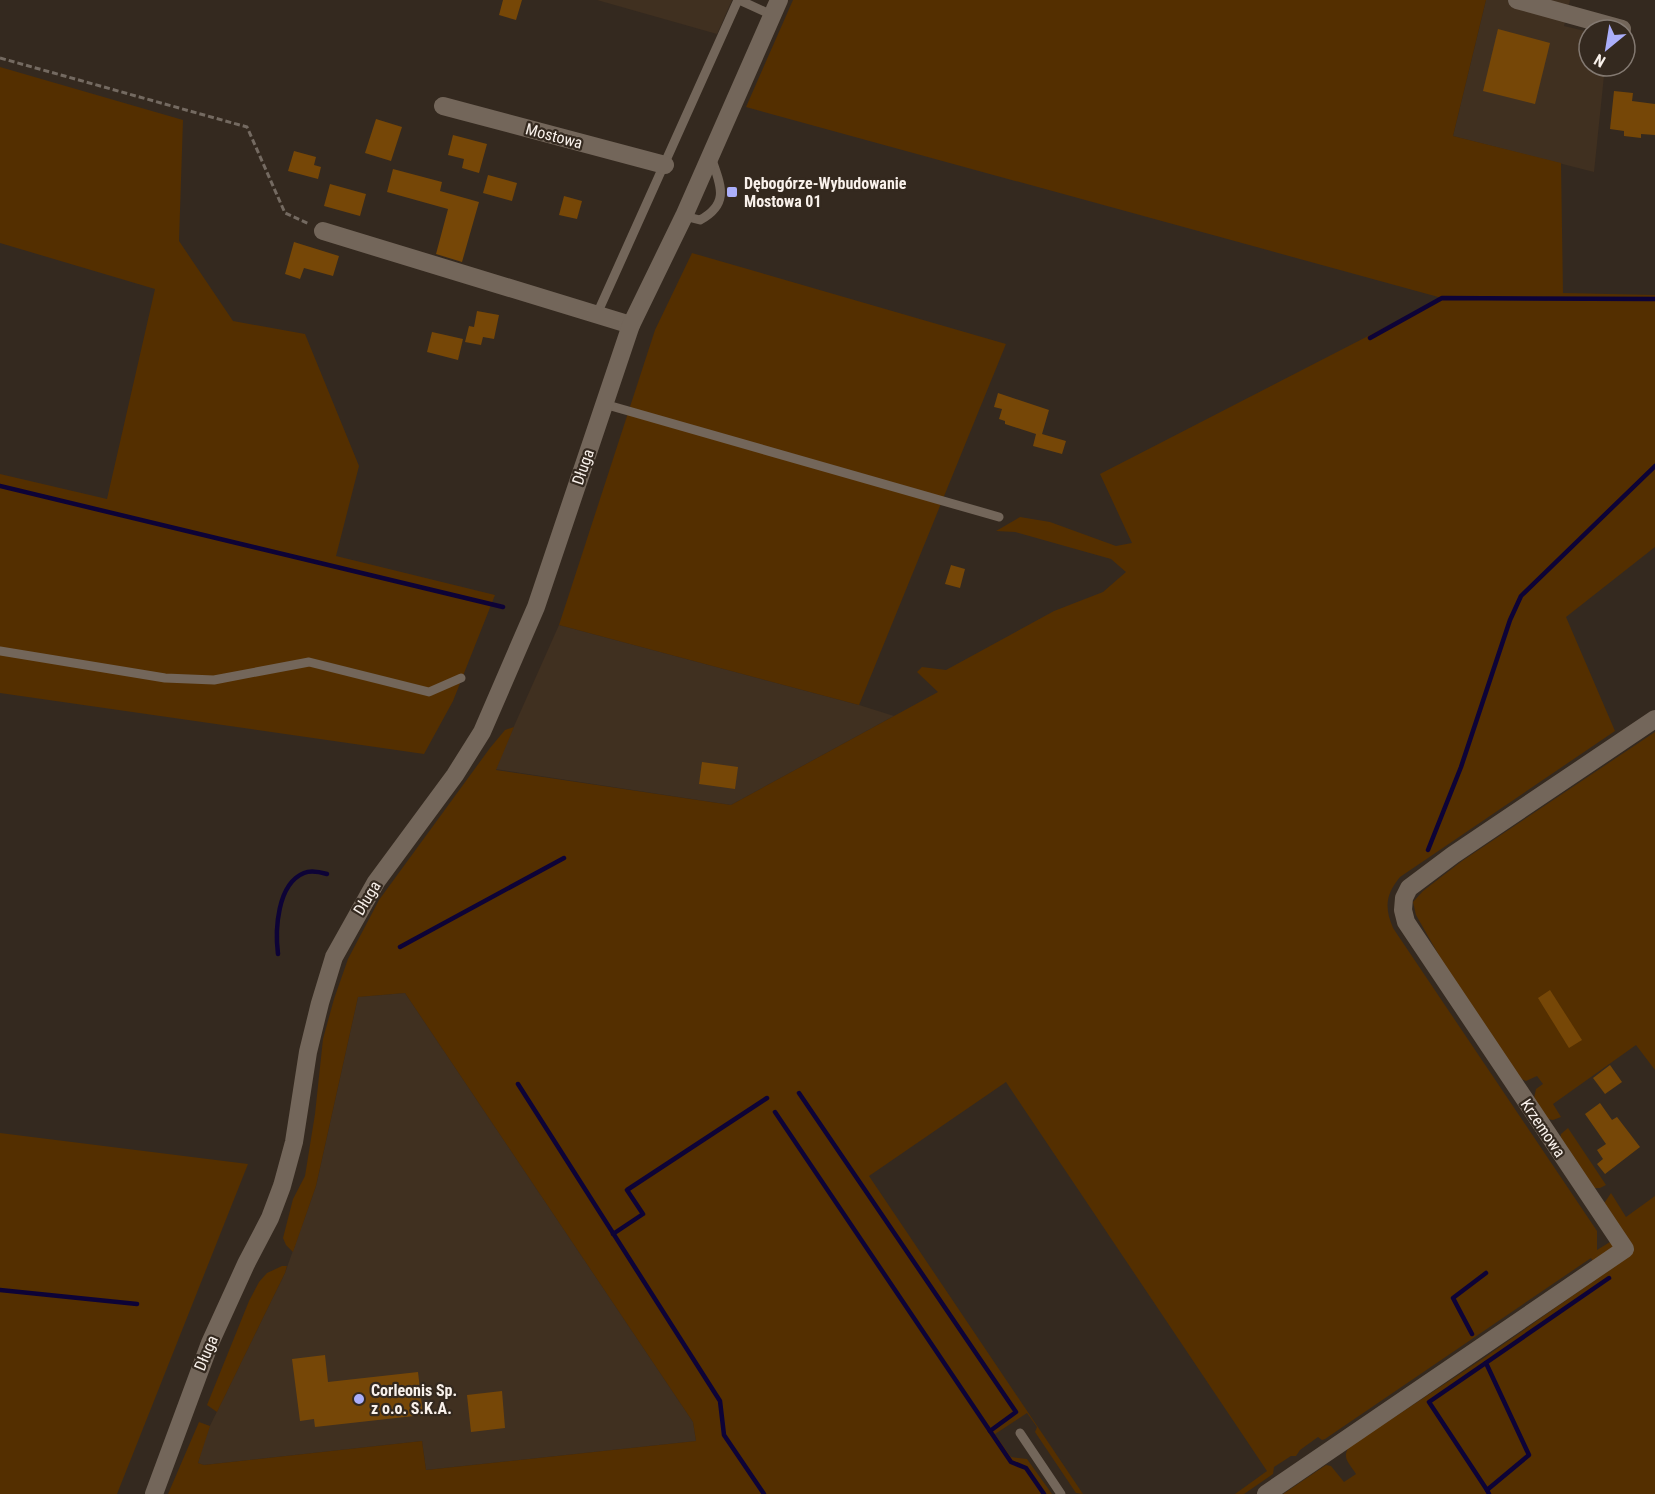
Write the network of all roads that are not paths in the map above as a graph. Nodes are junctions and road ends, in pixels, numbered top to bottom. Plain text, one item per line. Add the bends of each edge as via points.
1 (738, 0) edge
2 (1517, 0) edge
3 (776, 7) edge
4 (1582, 18) edge
5 (443, 106) dead end
6 (710, 154) junction
7 (665, 165) junction
8 (684, 216) junction
9 (323, 231) road end
10 (597, 314) junction
11 (631, 325) junction
12 (604, 404) junction
13 (999, 517) dead end
14 (0, 651) edge
15 (461, 678) dead end
16 (1655, 719) edge
17 (1020, 1433) dead end
18 (154, 1494) edge
19 (1061, 1494) edge
20 (1266, 1494) edge

1 - 3 lane
1 - 7 lane
2 - 4 street
3 - 6 street, Długa
5 - 7 street, Mostowa
6 - 8 street, Długa
6 - 8 lane via 722,191 718,206 700,220
7 - 10 lane
8 - 11 street, Długa
9 - 10 street
10 - 11 street
11 - 12 street, Długa
12 - 13 lane
12 - 18 street, Długa via 536,607 482,732 376,882 334,957 308,1052 294,1142 282,1186 210,1343
14 - 15 lane via 165,678 214,680 309,662 429,692
16 - 20 street, Krzemowa via 1409,888 1403,910 1406,922 1625,1249
17 - 19 lane

